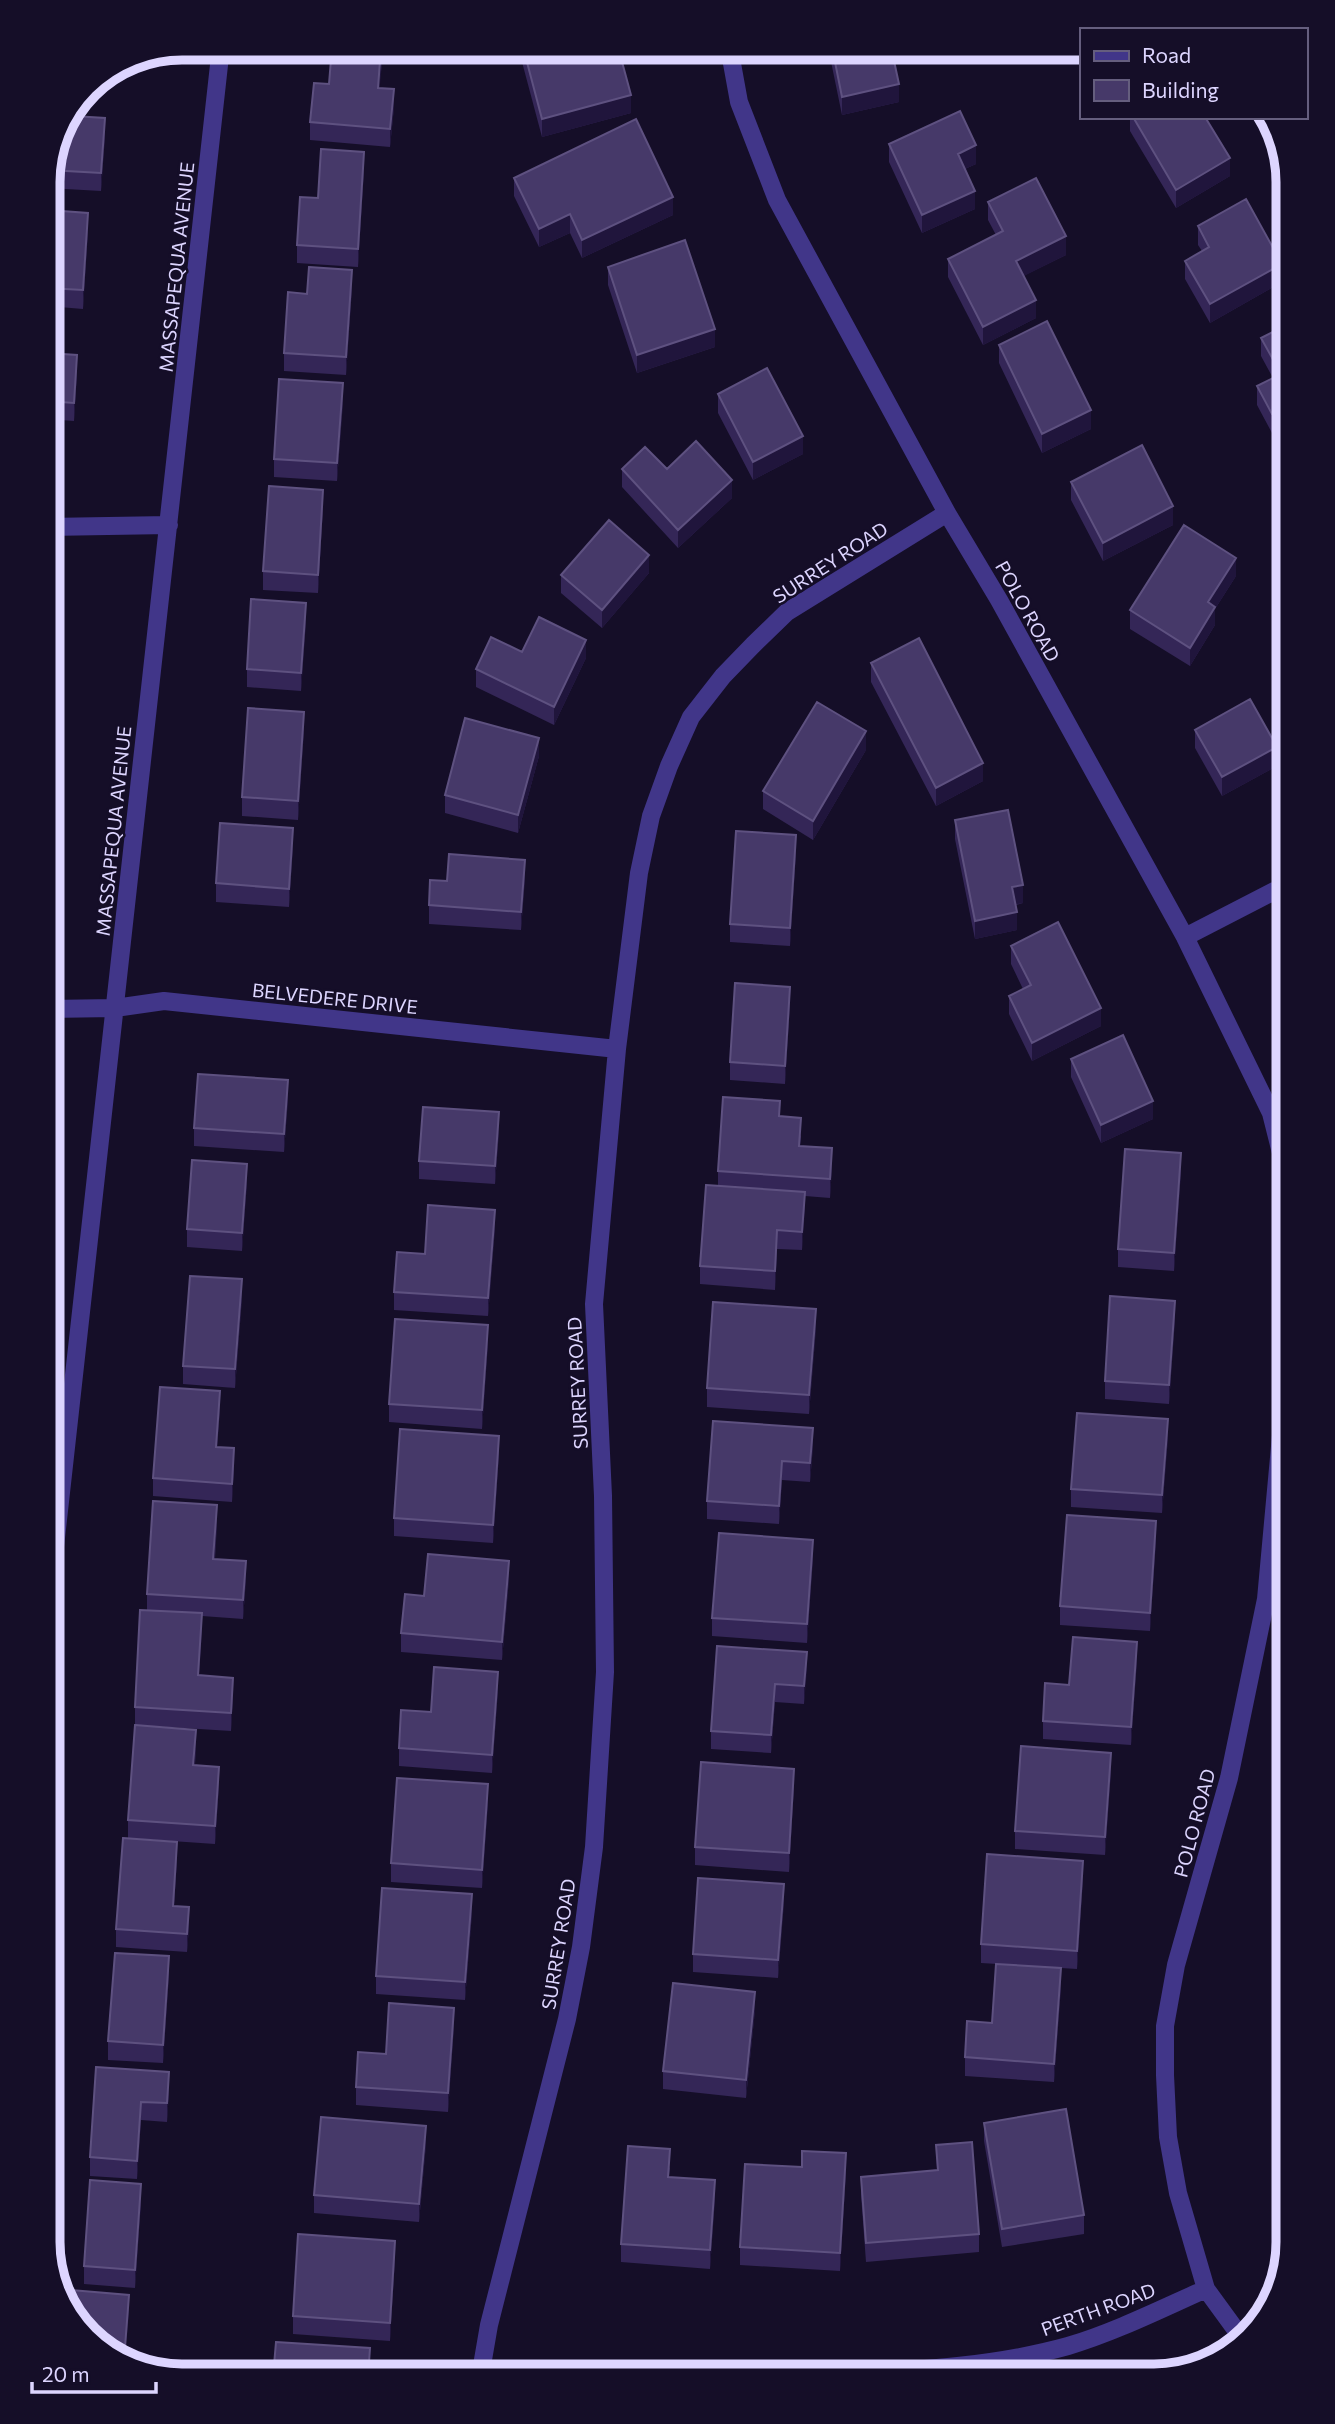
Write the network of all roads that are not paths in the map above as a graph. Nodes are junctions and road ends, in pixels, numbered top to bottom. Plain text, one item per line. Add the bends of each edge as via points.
1 (220, 60) edge
2 (731, 60) edge
3 (947, 513) junction
4 (169, 525) junction
5 (60, 527) edge
6 (1276, 890) edge
7 (1185, 937) junction
8 (115, 1008) junction
9 (60, 1009) edge
10 (617, 1049) junction
11 (1276, 1135) edge
12 (60, 1445) edge
13 (1276, 1490) edge
14 (1206, 2289) junction
15 (1237, 2331) edge
16 (482, 2364) edge
17 (978, 2364) edge

1 - 4 street, MASSAPEQUA AVENUE
2 - 3 street, POLO ROAD via 739,102 778,200
3 - 7 street, POLO ROAD
3 - 10 street, SURREY ROAD via 787,612 723,676 691,717 651,816 639,873
4 - 5 street
4 - 8 street, MASSAPEQUA AVENUE
6 - 7 street
7 - 11 street, POLO ROAD via 1270,1113
8 - 9 street, BELVEDERE DRIVE
8 - 10 street, BELVEDERE DRIVE via 164,1002
8 - 12 street, MASSAPEQUA AVENUE
10 - 16 street, SURREY ROAD via 594,1304 605,1672 594,1847 567,2020
13 - 14 street, POLO ROAD via 1266,1599 1229,1778 1176,1965 1165,2026 1168,2137 1178,2193
14 - 15 street, POLO ROAD
14 - 17 street, PERTH ROAD via 1069,2345

